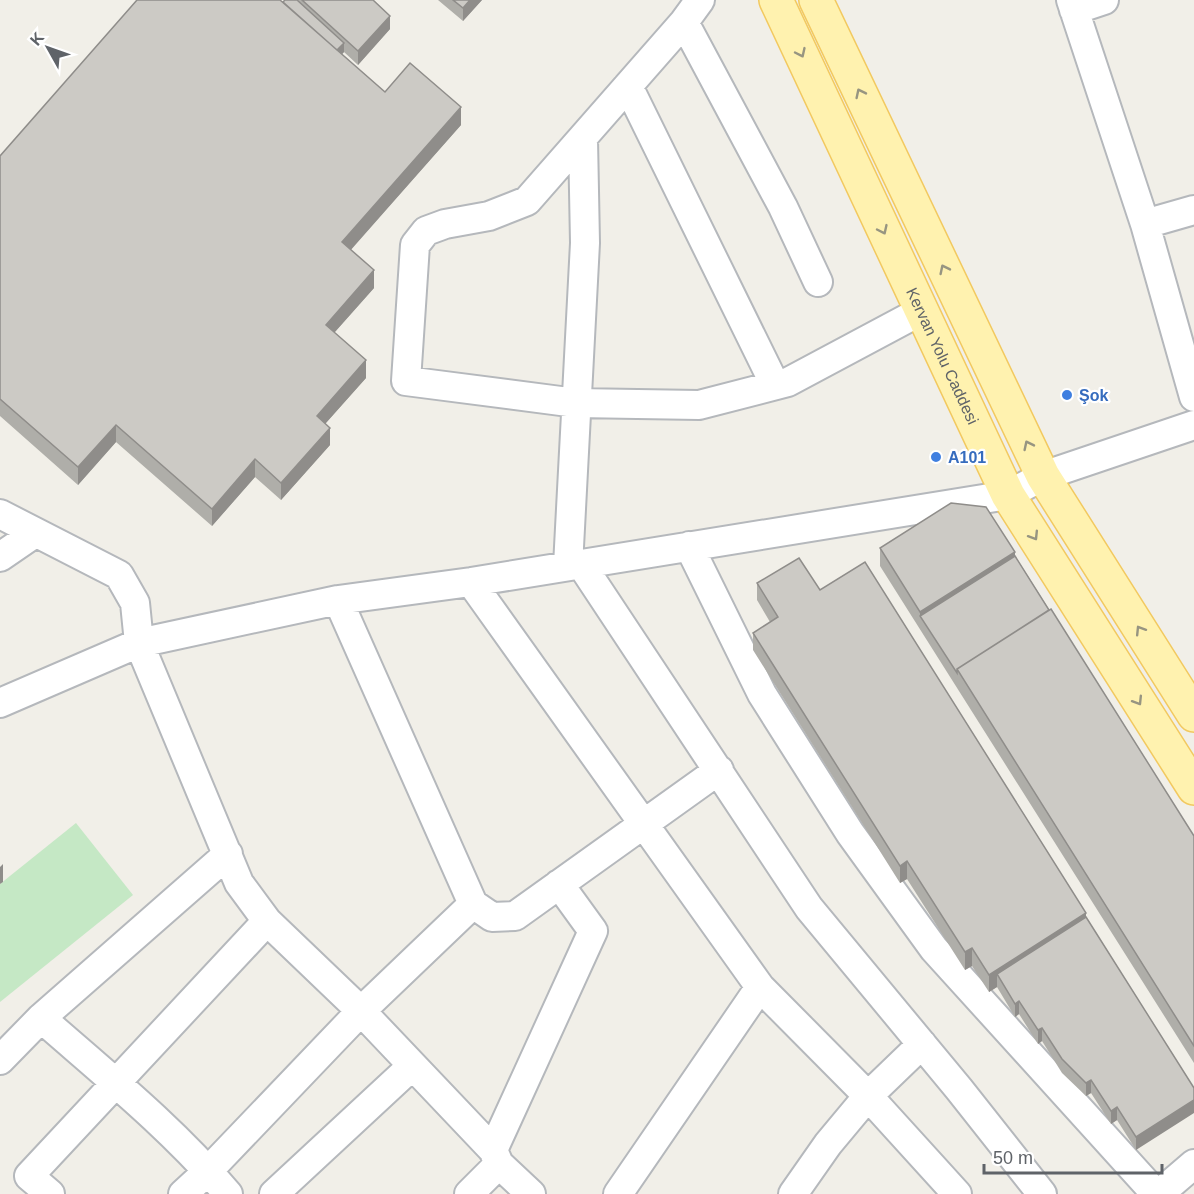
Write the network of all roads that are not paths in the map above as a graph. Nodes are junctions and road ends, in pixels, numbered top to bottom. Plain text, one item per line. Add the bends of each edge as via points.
1 (776, 0) edge
2 (816, 0) edge
3 (1104, 0) edge
4 (1072, 5) edge
5 (692, 11) edge
6 (628, 86) junction
7 (583, 139) junction
8 (1194, 210) edge
9 (1145, 224) junction
10 (818, 282) dead end
11 (921, 311) junction
12 (775, 385) junction
13 (1194, 397) edge
14 (576, 403) junction
15 (1194, 426) edge
16 (1043, 476) junction
17 (1008, 495) junction
18 (0, 514) edge
19 (35, 533) junction
20 (689, 546) junction
21 (0, 557) edge
22 (574, 565) junction
23 (471, 582) junction
24 (338, 600) junction
25 (140, 643) junction
26 (0, 703) edge
27 (1194, 715) edge
28 (719, 770) junction
29 (1194, 788) edge
30 (643, 824) junction
31 (228, 854) junction
32 (560, 884) junction
33 (473, 904) junction
34 (267, 921) junction
35 (760, 987) junction
36 (361, 1011) junction
37 (41, 1018) junction
38 (922, 1044) junction
39 (0, 1060) edge
40 (412, 1066) junction
41 (115, 1082) junction
42 (868, 1096) junction
43 (496, 1157) junction
44 (1194, 1164) edge
45 (208, 1171) junction
46 (50, 1194) edge
47 (183, 1194) edge
48 (228, 1194) edge
49 (274, 1194) edge
50 (469, 1194) edge
51 (531, 1194) edge
52 (618, 1194) edge
53 (793, 1194) edge
54 (957, 1194) edge
55 (1042, 1194) edge
56 (1157, 1194) edge

1 -> 11 main road, Kervan Yolu Caddesi
16 -> 2 main road
3 - 4 street
4 - 9 street
5 - 6 street
5 - 10 street
6 - 7 street
6 - 12 street
7 - 14 street via 585,243
7 - 14 street via 528,201 489,216 426,231 415,245 406,381
8 - 9 street
9 - 13 street
11 - 12 street via 788,382
11 - 17 main road, Kervan Yolu Caddesi
12 - 14 street via 699,405
14 - 22 street
15 - 16 street
16 - 17 street
27 -> 16 main road
17 - 20 street
17 -> 29 main road, Kervan Yolu Caddesi
18 - 19 street
19 - 21 street
19 - 25 street via 119,575 135,603
20 - 22 street
20 - 56 street via 762,694 857,843 934,949
22 - 23 street
22 - 28 street
23 - 24 street
23 - 30 street
24 - 25 street
24 - 33 street
25 - 26 street
25 - 31 street
28 - 30 street
28 - 38 street via 809,908
30 - 32 street
30 - 35 street
31 - 34 street via 239,883
31 - 37 street
32 - 33 street via 515,916 492,917
32 - 43 street via 593,931
33 - 36 street
34 - 36 street
34 - 41 street
35 - 42 street
35 - 52 street
36 - 40 street
36 - 45 street
37 - 39 street
37 - 41 street
38 - 42 street
38 - 55 street
40 - 43 street
40 - 49 street
41 - 45 street
41 - 46 street via 29,1176
42 - 53 street
42 - 54 street
43 - 50 street
43 - 51 street
44 - 56 street
45 - 47 street
45 - 48 street

